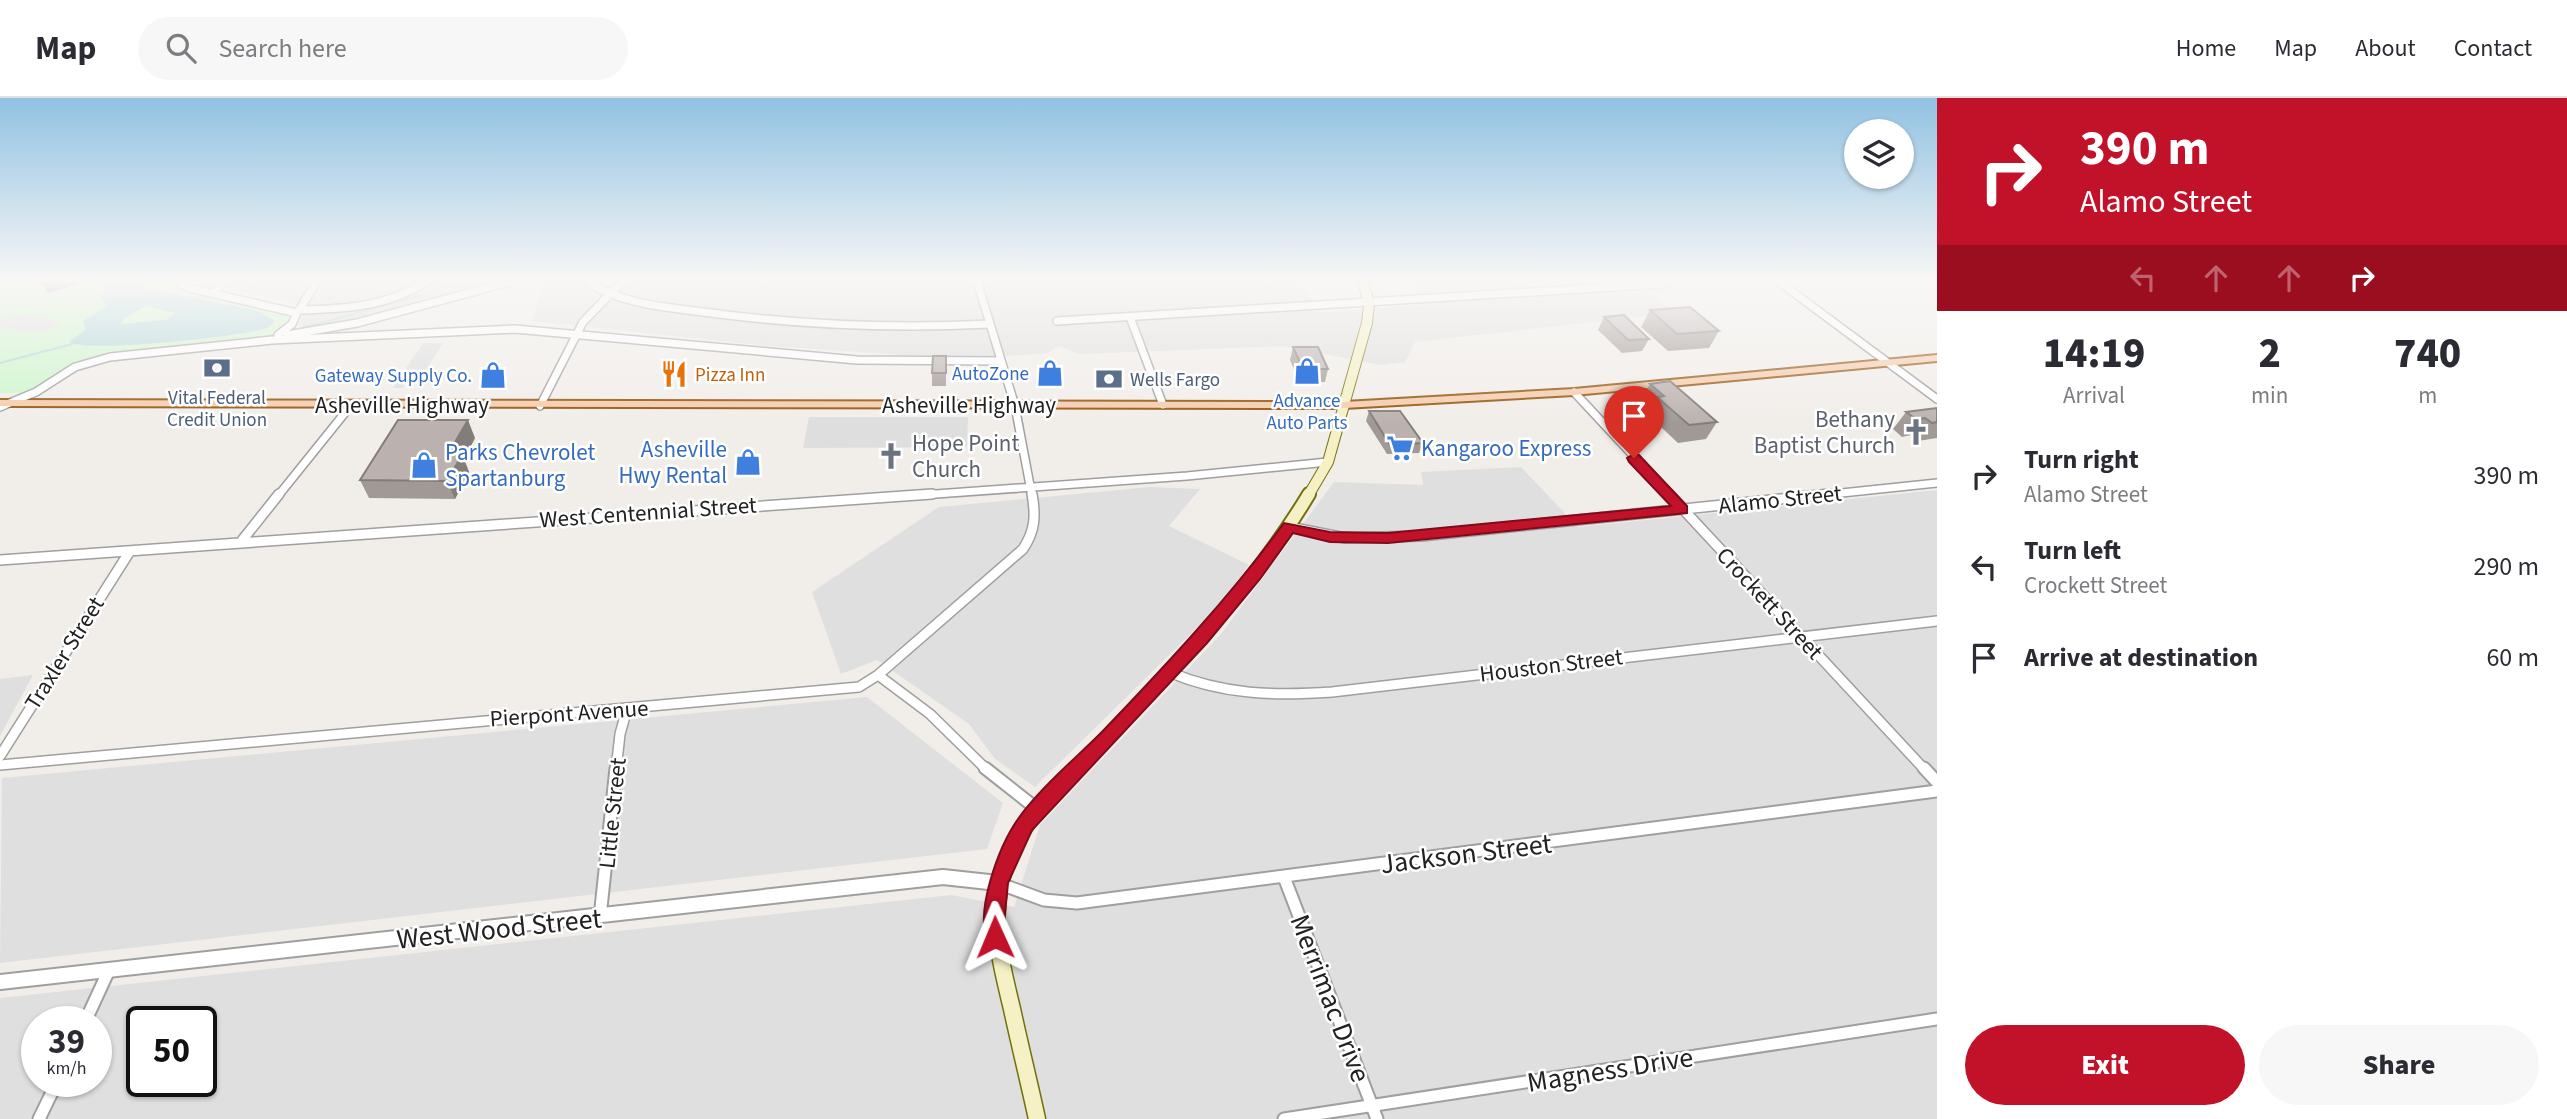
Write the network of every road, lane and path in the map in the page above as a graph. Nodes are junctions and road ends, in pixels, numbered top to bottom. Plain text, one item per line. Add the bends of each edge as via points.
1 (286, 329) edge
2 (326, 329) edge
3 (577, 329) edge
4 (991, 329) edge
5 (1134, 329) edge
6 (1363, 329) edge
7 (1842, 329) edge
8 (574, 332) junction
9 (274, 338) junction
10 (1937, 358) edge
11 (1001, 361) junction
12 (1888, 363) junction
13 (1574, 392) junction
14 (1937, 399) edge
15 (352, 404) junction
16 (3, 405) edge
17 (540, 405) junction
18 (1163, 405) junction
19 (1344, 405) junction
20 (1015, 406) junction
21 (1328, 462) junction
22 (1297, 465) junction
23 (1318, 482) junction
24 (1937, 483) edge
25 (1030, 487) junction
26 (1682, 509) junction
27 (1289, 527) junction
28 (240, 543) junction
29 (130, 551) junction
30 (0, 559) edge
31 (1937, 621) edge
32 (1801, 636) junction
33 (1169, 672) junction
34 (878, 675) junction
35 (627, 709) junction
36 (0, 756) edge
37 (0, 765) edge
38 (1937, 782) edge
39 (1937, 791) edge
40 (1037, 809) junction
41 (1284, 877) junction
42 (998, 883) junction
43 (600, 917) junction
44 (109, 970) junction
45 (0, 982) edge
46 (92, 1006) edge
47 (1937, 1019) edge
48 (50, 1097) edge
49 (1372, 1105) junction
50 (39, 1119) edge
51 (1037, 1119) edge
52 (1284, 1119) edge
53 (1377, 1119) edge

1 - 9 street
2 - 9 street
3 - 8 street
4 - 11 street, Pierpont Avenue
5 - 18 street
6 - 19 main road
7 - 12 street
8 - 9 street via 515,329
8 - 11 street via 847,359
8 - 17 street
9 - 16 street via 96,360
10 - 12 main road, Asheville Highway
11 - 20 street, Pierpont Avenue
12 - 13 main road, Asheville Highway
12 - 14 street
13 - 19 main road, Asheville Highway
13 - 26 street, Crockett Street
15 - 16 main road, Asheville Highway
15 - 17 main road, Asheville Highway
15 - 28 street
17 - 20 main road, Asheville Highway
18 - 19 main road, Asheville Highway
18 - 20 main road, Asheville Highway
19 - 21 main road
20 - 25 street, Pierpont Avenue
21 - 22 street, West Centennial Street
21 - 23 main road
22 - 23 street
22 - 25 street, West Centennial Street
23 - 27 main road
24 - 26 street, Alamo Street
25 - 28 street, West Centennial Street
25 - 34 street, Pierpont Avenue via 1035,526 1029,542
26 - 27 street, Alamo Street via 1388,538 1330,537
26 - 32 street, Crockett Street
27 - 33 main road via 1230,606
28 - 29 street, West Centennial Street
29 - 30 street, West Centennial Street
29 - 36 street, Traxler Street
31 - 32 street, Houston Street
32 - 33 street, Houston Street via 1271,696 1218,691
32 - 38 street, Crockett Street
33 - 40 main road
34 - 35 street, Pierpont Avenue via 842,691
34 - 40 street via 930,714 970,756
35 - 37 street, Pierpont Avenue
35 - 43 street, Little Street via 620,734
39 - 41 street, Jackson Street
40 - 42 main road via 1015,841
41 - 42 street, Jackson Street via 1077,903 1044,900
41 - 49 street, Merrimac Drive
42 - 43 street, West Wood Street via 943,877
42 - 51 main road via 993,907 995,937
43 - 44 street, West Wood Street
44 - 45 street, West Wood Street
44 - 46 street
47 - 49 street, Magness Drive
48 - 50 street
49 - 52 street, Magness Drive
49 - 53 street, Merrimac Drive

